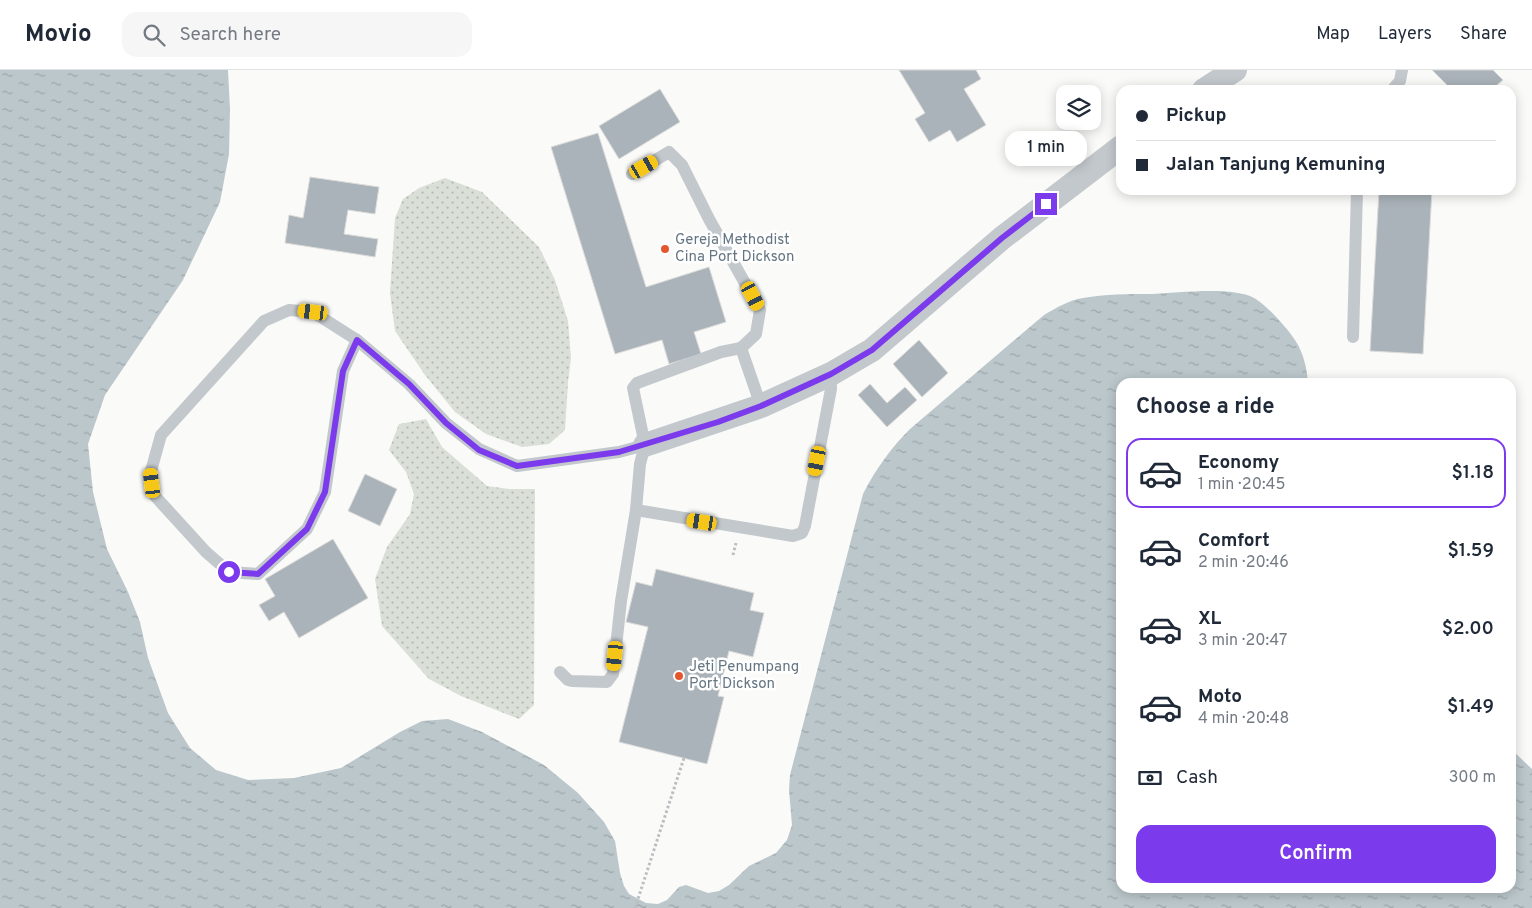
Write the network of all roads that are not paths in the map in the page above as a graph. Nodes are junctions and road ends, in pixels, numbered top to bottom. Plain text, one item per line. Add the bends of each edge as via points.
1 (1235, 70) edge
2 (1402, 70) edge
3 (1212, 85) edge
4 (1396, 85) edge
5 (1116, 151) edge
6 (632, 174) dead end
7 (1357, 195) edge
8 (1353, 337) dead end
9 (357, 340) junction
10 (741, 348) junction
11 (831, 374) junction
12 (761, 406) junction
13 (645, 445) junction
14 (636, 510) junction
15 (560, 672) dead end

1 - 3 street
2 - 4 lane
5 - 11 street via 1002,238 872,350
6 - 10 lane via 669,152 682,165 760,310 756,334
7 - 8 lane
9 - 9 lane via 343,371 325,492 307,529 258,574 229,572 206,552 154,495 151,471 161,435 264,321 289,310 313,312
9 - 13 lane via 479,450 517,466 619,452
10 - 12 lane
10 - 13 lane via 721,352 637,383 632,388
11 - 12 street
11 - 14 lane via 831,389 802,533 793,536
12 - 13 street
13 - 14 lane
14 - 15 lane via 613,674 607,682 572,681

